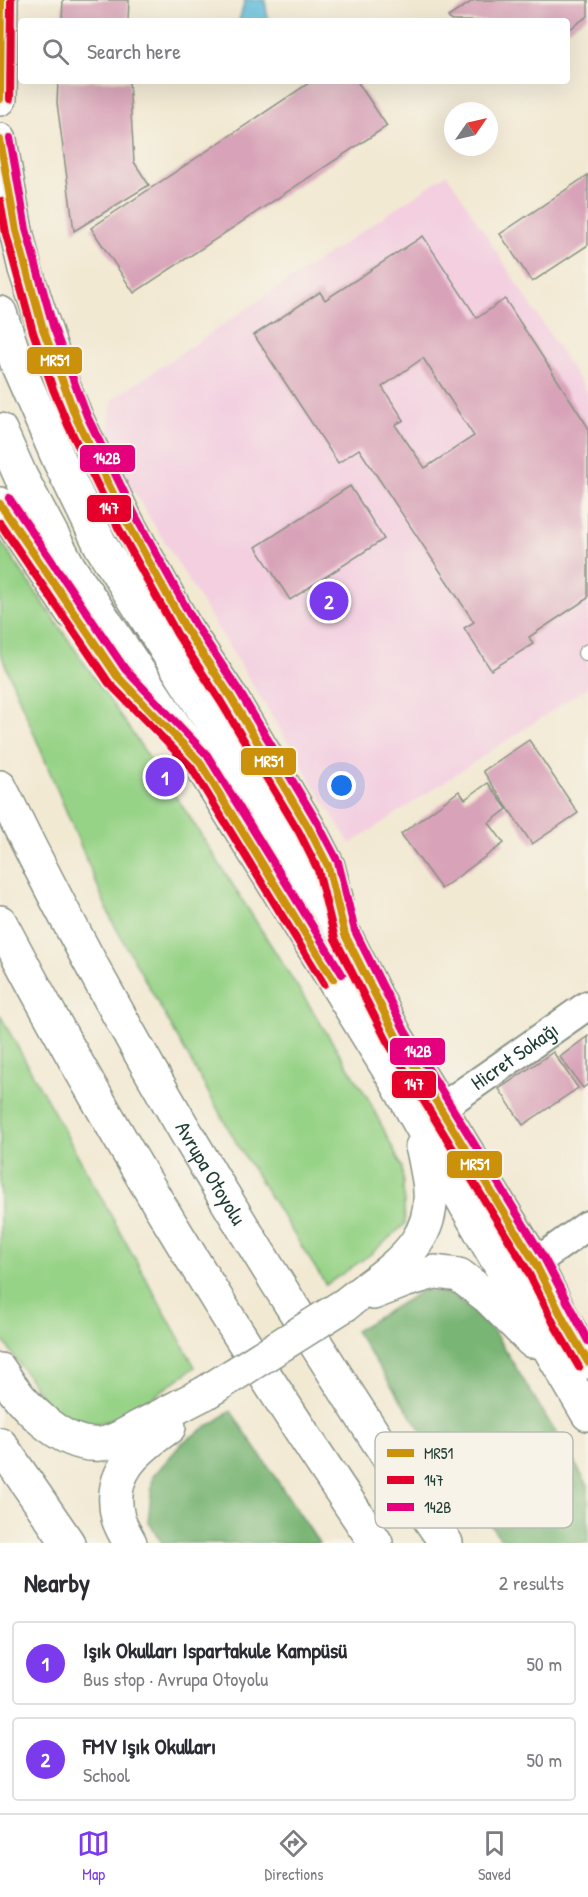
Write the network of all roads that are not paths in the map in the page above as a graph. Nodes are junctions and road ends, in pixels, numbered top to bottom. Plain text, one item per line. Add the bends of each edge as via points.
1 (1, 0) edge
2 (0, 99) edge
3 (0, 140) edge
4 (0, 312) edge
5 (0, 430) edge
6 (0, 504) edge
7 (199, 761) junction
8 (0, 787) edge
9 (0, 922) edge
10 (345, 935) junction
11 (588, 1005) edge
12 (394, 1078) junction
13 (441, 1108) junction
14 (588, 1225) edge
15 (535, 1263) junction
16 (346, 1304) junction
17 (577, 1369) edge
18 (0, 1370) edge
19 (205, 1393) junction
20 (588, 1414) edge
21 (375, 1436) edge
22 (0, 1444) edge
23 (436, 1528) edge
24 (68, 1543) edge
25 (130, 1543) edge
26 (376, 1543) edge
27 (446, 1543) edge

1 - 2 main road
3 - 10 main road via 26,269 77,420 186,629 308,827 328,866
4 - 10 main road via 54,450 101,546
5 - 7 main road via 69,567
6 - 7 main road via 117,676
7 - 12 main road
8 - 21 main road, Avrupa Otoyolu via 116,1010 229,1207
9 - 26 main road via 95,1098 179,1239 310,1447
10 - 13 main road via 396,1036
11 - 13 street, Hicret Sokağı
12 - 16 main road via 424,1152 432,1194 428,1215 422,1236 405,1256
12 - 17 main road via 486,1241
13 - 15 main road
14 - 15 street
15 - 17 main road via 564,1321
16 - 17 main road via 435,1272 459,1275
16 - 19 main road, bridge
17 - 20 main road
18 - 19 main road via 14,1392 59,1433 75,1441 101,1444
19 - 25 main road via 125,1464 115,1501 118,1520
22 - 24 main road
23 - 27 main road, Avrupa Otoyolu

